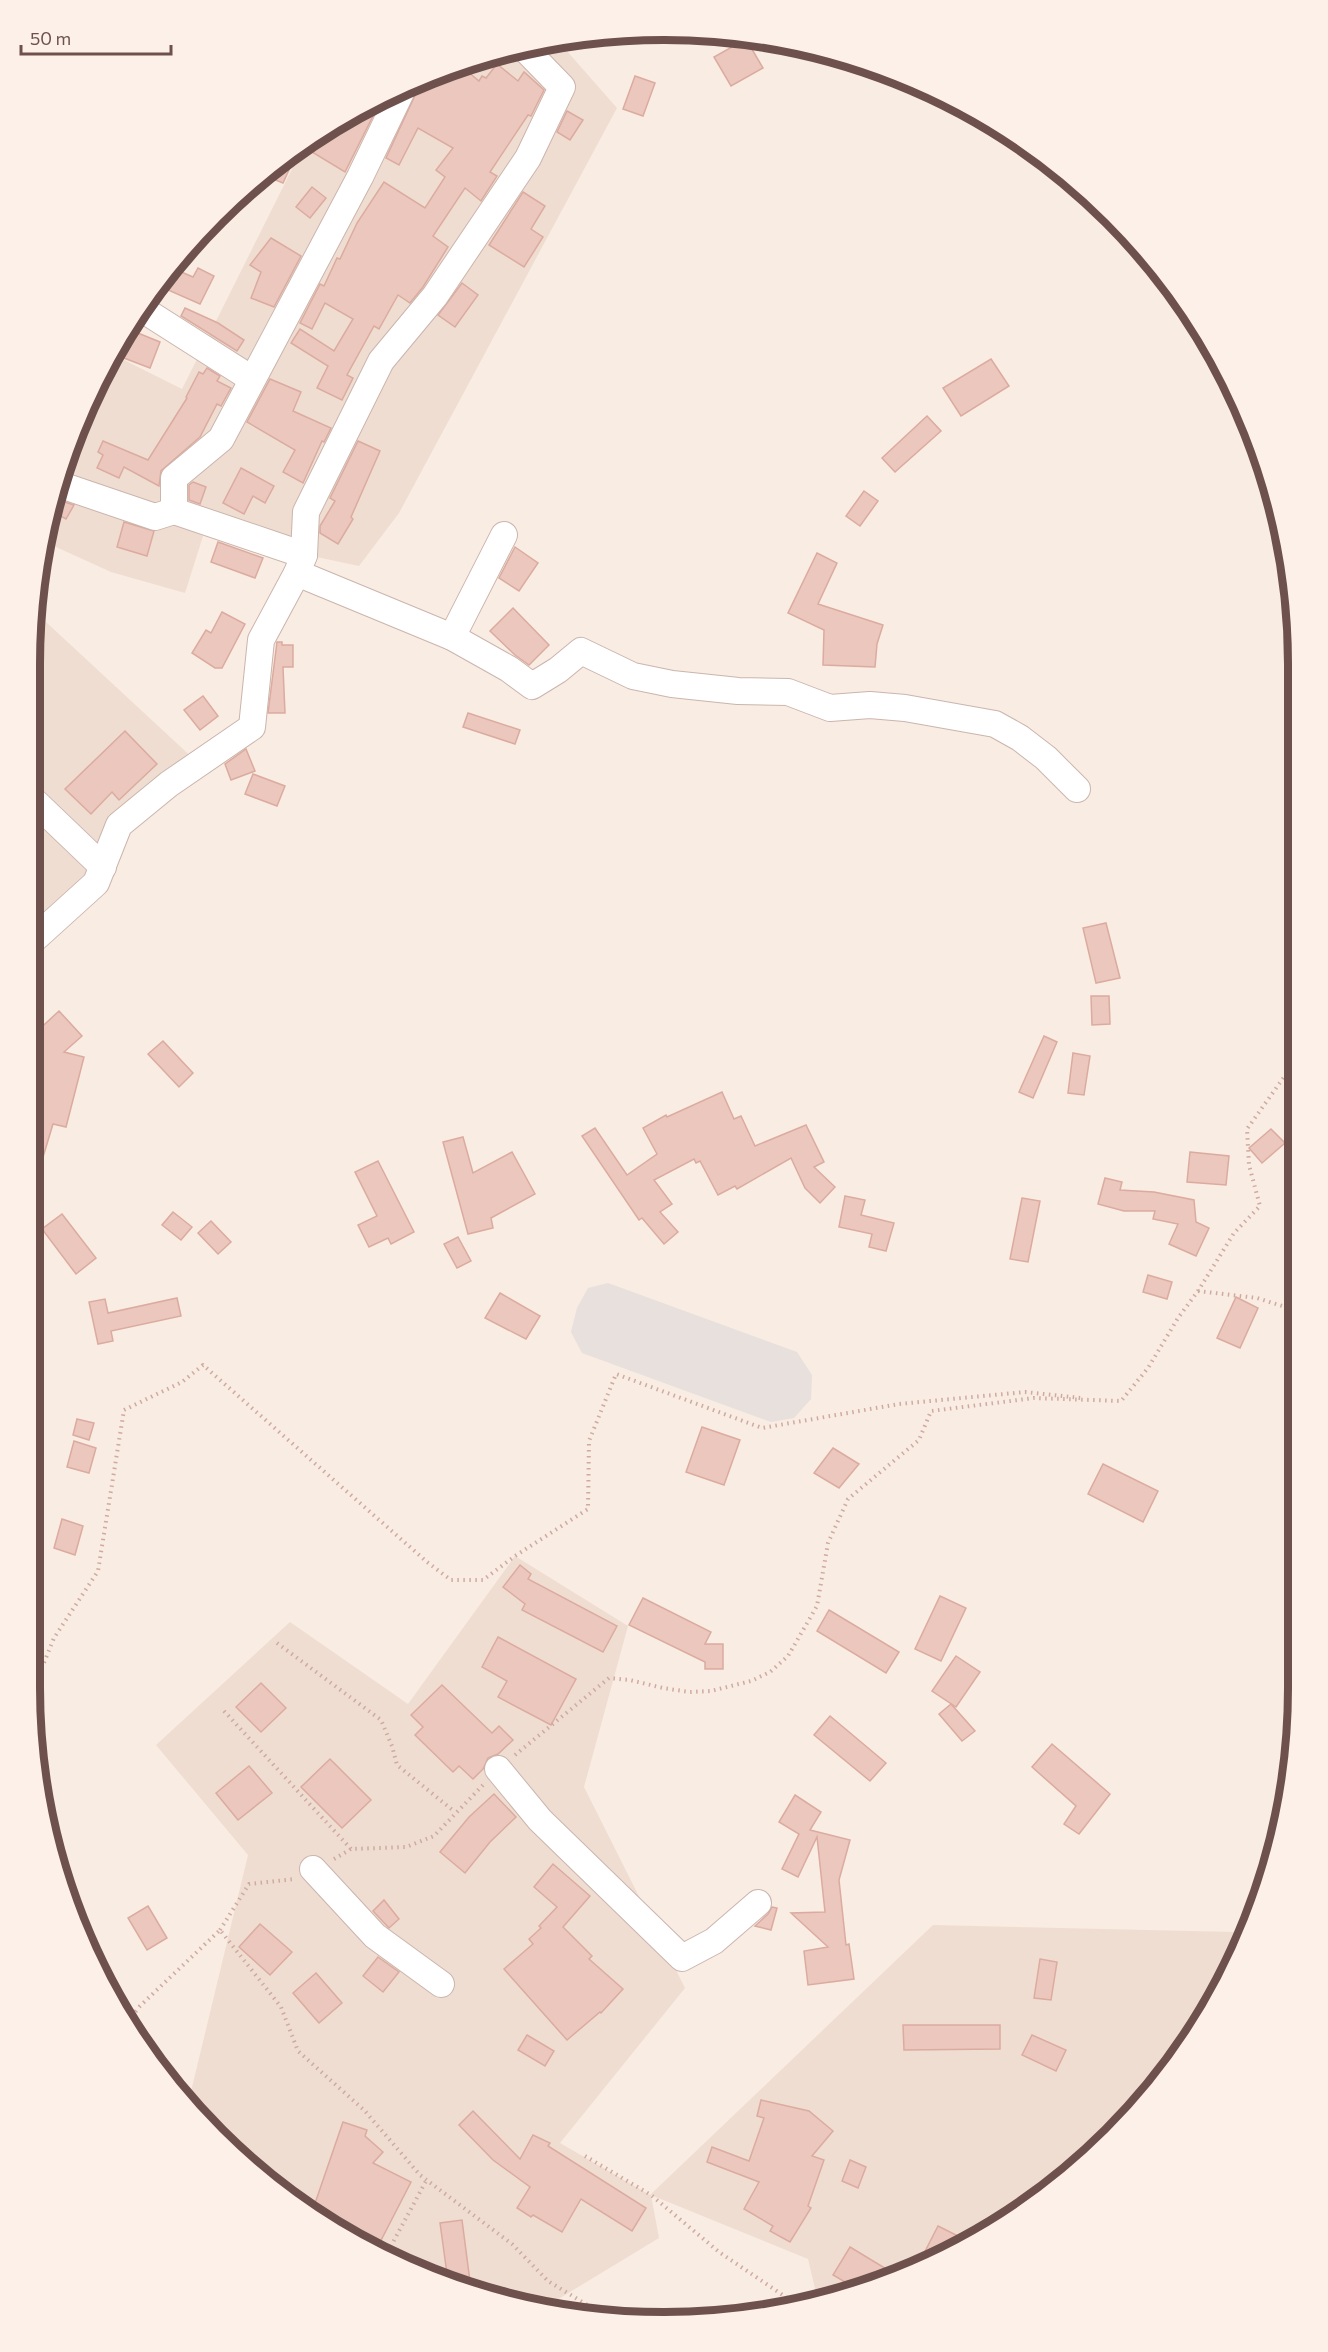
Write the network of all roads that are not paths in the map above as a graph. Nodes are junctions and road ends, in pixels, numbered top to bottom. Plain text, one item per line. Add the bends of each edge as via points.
1 (531, 55) edge
2 (397, 101) edge
3 (149, 313) edge
4 (252, 379) junction
5 (67, 487) edge
6 (174, 511) junction
7 (504, 535) dead end
8 (300, 564) junction
9 (452, 637) junction
10 (1077, 789) dead end
11 (40, 807) edge
12 (103, 867) junction
13 (40, 935) edge
14 (498, 1770) road end
15 (313, 1869) road end
16 (758, 1904) dead end
17 (441, 1984) dead end

1 - 8 street via 562,87 528,158 435,296 381,361 306,512
2 - 4 street
3 - 4 street
4 - 6 street via 221,439 174,478
5 - 6 street via 155,517
6 - 8 street
7 - 9 street
8 - 9 street
8 - 12 street via 261,640 252,726 168,784 119,825
9 - 10 street via 532,686 581,651 633,676 672,684 788,692 830,708 893,707 995,724 1046,758
11 - 12 street
12 - 13 street via 96,883
14 - 16 street via 540,1820 682,1958 714,1941
15 - 17 street via 375,1936

